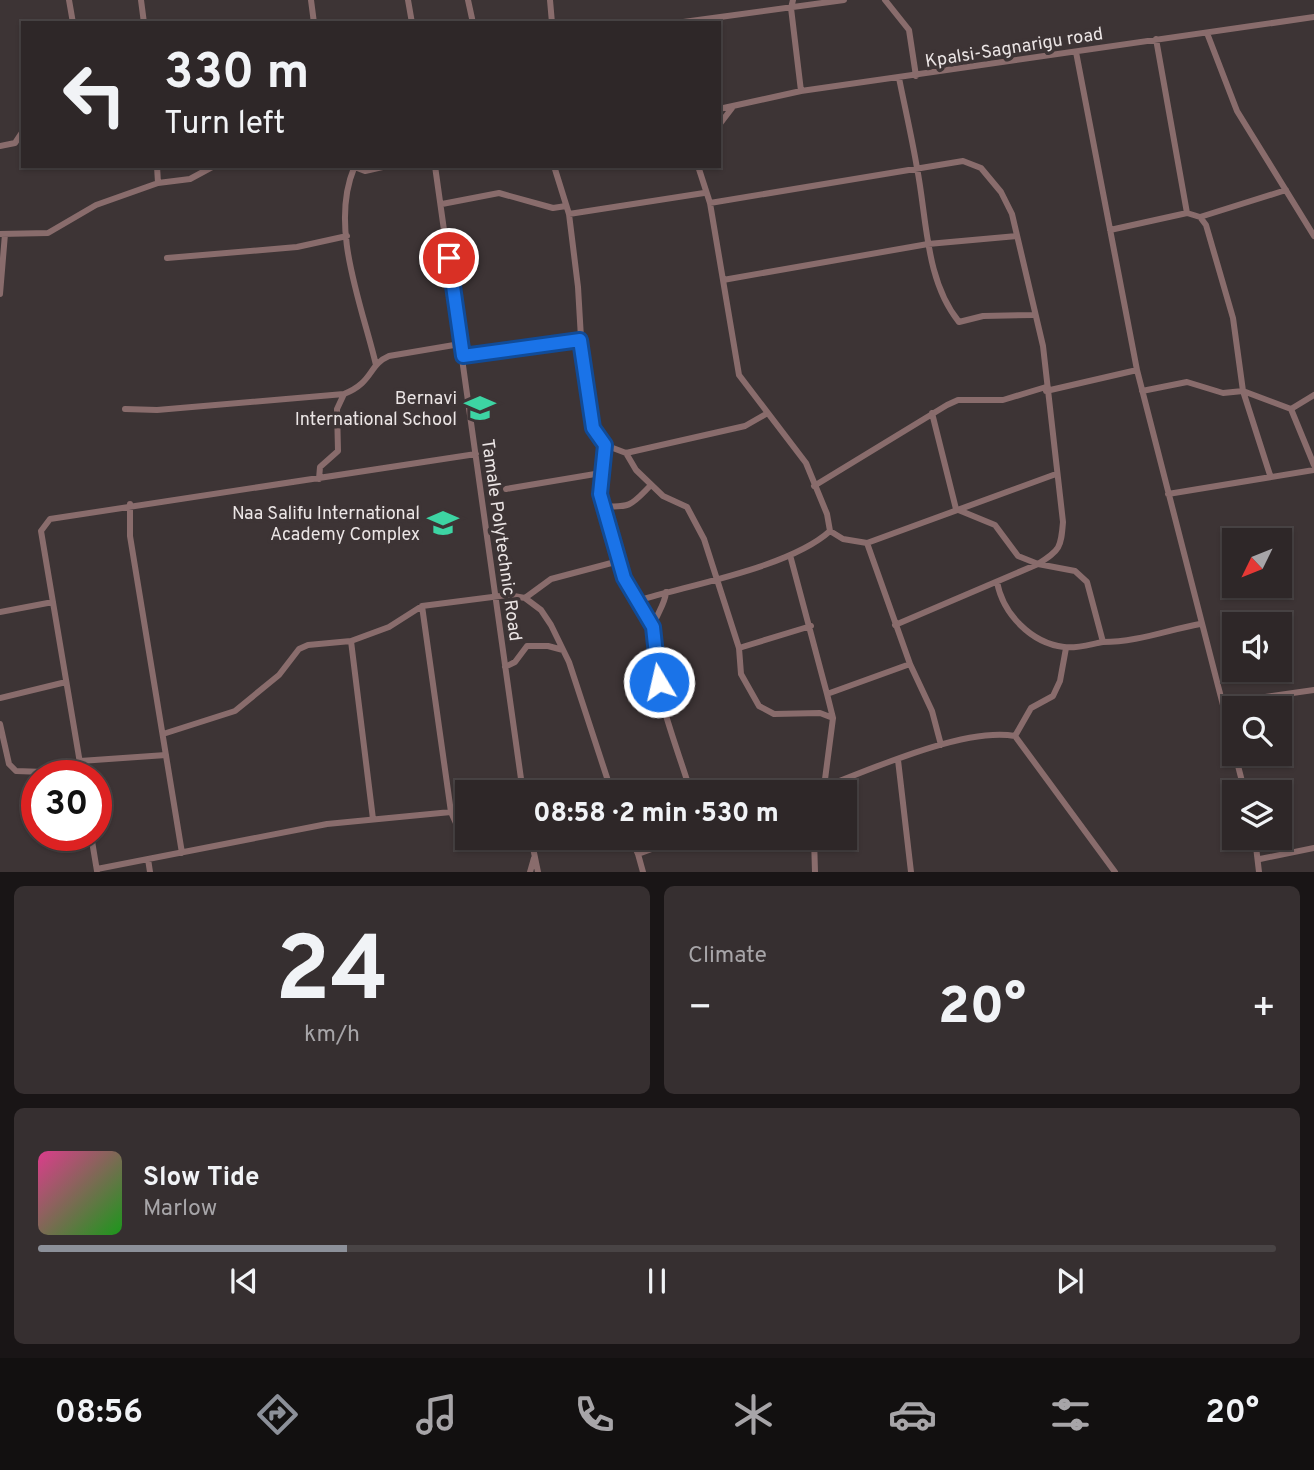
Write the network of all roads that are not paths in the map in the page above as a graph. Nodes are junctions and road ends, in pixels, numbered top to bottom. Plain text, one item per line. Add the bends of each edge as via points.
1 (69, 0) edge
2 (141, 0) edge
3 (311, 0) edge
4 (408, 0) edge
5 (468, 0) edge
6 (550, 0) edge
7 (793, 0) edge
8 (844, 0) edge
9 (885, 0) edge
10 (791, 8) junction
11 (1314, 17) edge
12 (74, 21) edge
13 (145, 21) edge
14 (314, 21) edge
15 (412, 21) edge
16 (473, 21) edge
17 (552, 21) edge
18 (691, 21) edge
19 (1207, 33) junction
20 (1156, 39) junction
21 (1076, 52) junction
22 (916, 76) junction
23 (899, 78) junction
24 (802, 91) junction
25 (732, 108) junction
26 (721, 109) edge
27 (721, 122) edge
28 (21, 134) edge
29 (0, 146) edge
30 (157, 168) edge
31 (210, 168) edge
32 (353, 168) edge
33 (356, 168) edge
34 (378, 168) edge
35 (435, 168) edge
36 (555, 168) edge
37 (698, 168) edge
38 (918, 170) junction
39 (158, 183) junction
40 (1286, 190) junction
41 (704, 193) junction
42 (710, 203) junction
43 (442, 204) junction
44 (566, 206) junction
45 (569, 214) junction
46 (1187, 214) junction
47 (1200, 217) junction
48 (1110, 230) junction
49 (2, 234) edge
50 (347, 236) junction
51 (1017, 236) junction
52 (1314, 236) edge
53 (928, 244) junction
54 (167, 258) dead end
55 (723, 280) junction
56 (0, 295) edge
57 (1033, 315) junction
58 (580, 340) junction
59 (460, 344) junction
60 (463, 356) junction
61 (376, 365) junction
62 (1137, 370) junction
63 (1046, 389) junction
64 (1142, 391) junction
65 (1243, 391) junction
66 (344, 394) junction
67 (1314, 395) edge
68 (125, 409) dead end
69 (1291, 409) junction
70 (932, 413) junction
71 (766, 414) junction
72 (605, 445) junction
73 (626, 453) junction
74 (476, 454) junction
75 (1314, 468) edge
76 (601, 473) junction
77 (1056, 474) junction
78 (1270, 475) junction
79 (319, 479) junction
80 (652, 485) junction
81 (814, 486) junction
82 (506, 489) dead end
83 (1168, 494) junction
84 (130, 504) junction
85 (604, 506) junction
86 (956, 509) junction
87 (830, 531) junction
88 (867, 543) junction
89 (790, 555) junction
90 (619, 561) junction
91 (1038, 564) junction
92 (716, 579) junction
93 (997, 582) junction
94 (666, 592) junction
95 (494, 596) junction
96 (525, 598) junction
97 (640, 600) junction
98 (53, 603) junction
99 (422, 606) junction
100 (0, 612) edge
101 (1200, 624) junction
102 (895, 625) junction
103 (811, 626) junction
104 (653, 627) junction
105 (351, 642) junction
106 (1103, 642) junction
107 (739, 648) junction
108 (1066, 648) junction
109 (563, 650) junction
110 (910, 664) junction
111 (505, 667) junction
112 (66, 682) junction
113 (1314, 690) edge
114 (827, 694) junction
115 (1272, 696) edge
116 (0, 698) edge
117 (1222, 700) edge
118 (833, 718) junction
119 (0, 724) edge
120 (163, 734) junction
121 (1015, 736) junction
122 (941, 745) junction
123 (166, 755) junction
124 (80, 760) edge
125 (94, 760) edge
126 (898, 760) junction
127 (21, 771) edge
128 (521, 780) edge
129 (607, 780) edge
130 (687, 780) edge
131 (825, 780) edge
132 (843, 780) edge
133 (450, 812) junction
134 (373, 819) junction
135 (455, 822) edge
136 (1314, 848) edge
137 (534, 850) edge
138 (636, 850) edge
139 (649, 850) edge
140 (814, 850) edge
141 (1258, 850) edge
142 (94, 851) edge
143 (181, 853) junction
144 (638, 854) junction
145 (535, 856) junction
146 (148, 859) junction
147 (1260, 859) junction
148 (97, 870) edge
149 (150, 872) edge
150 (530, 872) edge
151 (538, 872) edge
152 (643, 872) edge
153 (815, 872) edge
154 (911, 872) edge
155 (1115, 872) edge
156 (1259, 872) edge

1 - 12 street
2 - 13 street
3 - 14 street
4 - 15 street
5 - 16 street
6 - 17 street
7 - 10 street
8 - 10 street
9 - 22 street via 909,30
10 - 18 street
10 - 24 street
11 - 19 street, Kpalsi-Sagnarigu road
19 - 20 street, Kpalsi-Sagnarigu road
19 - 40 street via 1237,111
20 - 21 street, Kpalsi-Sagnarigu road
20 - 46 street
21 - 22 street, Kpalsi-Sagnarigu road
21 - 48 street
22 - 23 street, Kpalsi-Sagnarigu road
23 - 24 street, Kpalsi-Sagnarigu road
23 - 38 street
24 - 25 street, Kpalsi-Sagnarigu road
25 - 26 street, Kpalsi-Sagnarigu road
25 - 27 street
28 - 29 street via 15,143
30 - 39 street
31 - 39 street via 190,179
32 - 50 street via 344,200
33 - 34 street
35 - 43 street, Tamale Polytechnic Road
36 - 44 street
37 - 41 street
38 - 42 street
38 - 51 street via 963,161 981,168 1001,192
38 - 53 street
39 - 49 street via 96,205 48,233
40 - 47 street
40 - 52 street
41 - 42 street
41 - 45 street
42 - 55 street
43 - 44 street via 499,193 553,208
43 - 59 street, Tamale Polytechnic Road
44 - 45 street
45 - 58 street
46 - 47 street
46 - 48 street
47 - 65 street via 1233,318
48 - 62 street
49 - 56 street
50 - 54 street via 297,247
50 - 61 street
51 - 53 street
51 - 57 street
53 - 55 street
53 - 57 street via 941,292 959,322 983,316
55 - 71 street via 739,375
57 - 63 street via 1043,346
58 - 60 street
58 - 72 street via 593,428
59 - 60 street, Tamale Polytechnic Road
59 - 61 street via 389,356
60 - 74 street, Tamale Polytechnic Road
61 - 66 street via 368,381
62 - 63 street
62 - 64 street
63 - 70 street via 1003,400 958,400
63 - 77 street
64 - 65 street via 1187,382 1223,393
64 - 83 street
65 - 69 street
65 - 78 street
66 - 68 street
66 - 79 street via 337,410 338,451 320,467
67 - 69 street
69 - 75 street
70 - 81 street
70 - 86 street
71 - 73 street via 745,426
71 - 81 street via 806,463
72 - 73 street
72 - 76 street
73 - 80 street
74 - 79 street
74 - 95 street, Tamale Polytechnic Road
75 - 78 street
76 - 82 street
76 - 85 street
77 - 86 street
77 - 91 street via 1061,541 1058,551
78 - 83 street
79 - 84 street
80 - 85 street via 626,507
80 - 92 street via 687,508 704,539
81 - 87 street
83 - 101 street
84 - 98 street via 56,515 42,525
84 - 120 street via 130,536
85 - 90 street
86 - 88 street
86 - 91 street via 995,525 1013,552
87 - 88 street via 843,539
87 - 89 street via 816,544
88 - 102 street
89 - 92 street
89 - 103 street
90 - 96 street via 551,579
90 - 97 street
91 - 93 street
91 - 106 street via 1075,571 1087,582
92 - 94 street
92 - 107 street
93 - 102 street
93 - 108 street via 1000,598 1022,627 1036,638
94 - 97 street
94 - 104 street
95 - 96 street
95 - 99 street
95 - 111 street, Tamale Polytechnic Road
96 - 109 street via 541,610
97 - 104 street
98 - 100 street
98 - 112 street
99 - 105 street via 389,627
99 - 133 street
101 - 106 street via 1144,639
101 - 117 street
102 - 110 street
103 - 107 street
103 - 114 street
104 - 130 street via 659,682
105 - 120 street via 299,649 279,674 235,711
105 - 134 street
106 - 108 street
107 - 118 street via 741,674 759,706 774,714 820,713
108 - 121 street via 1053,696 1031,708
109 - 111 street via 527,646
109 - 129 street
110 - 114 street
110 - 122 street via 932,710
111 - 128 street, Tamale Polytechnic Road
112 - 116 street
112 - 124 street
113 - 115 street
114 - 118 street
118 - 131 street
119 - 127 street via 9,764
120 - 123 street
121 - 122 street
121 - 155 street
122 - 126 street
123 - 125 street
123 - 143 street
126 - 132 street
126 - 154 street
133 - 134 street
133 - 135 street
134 - 143 street
136 - 147 street
137 - 145 street
138 - 144 street
139 - 144 street
140 - 153 street
141 - 147 street
142 - 148 street
143 - 146 street
144 - 152 street
145 - 150 street
145 - 151 street
146 - 148 street
146 - 149 street
147 - 156 street

